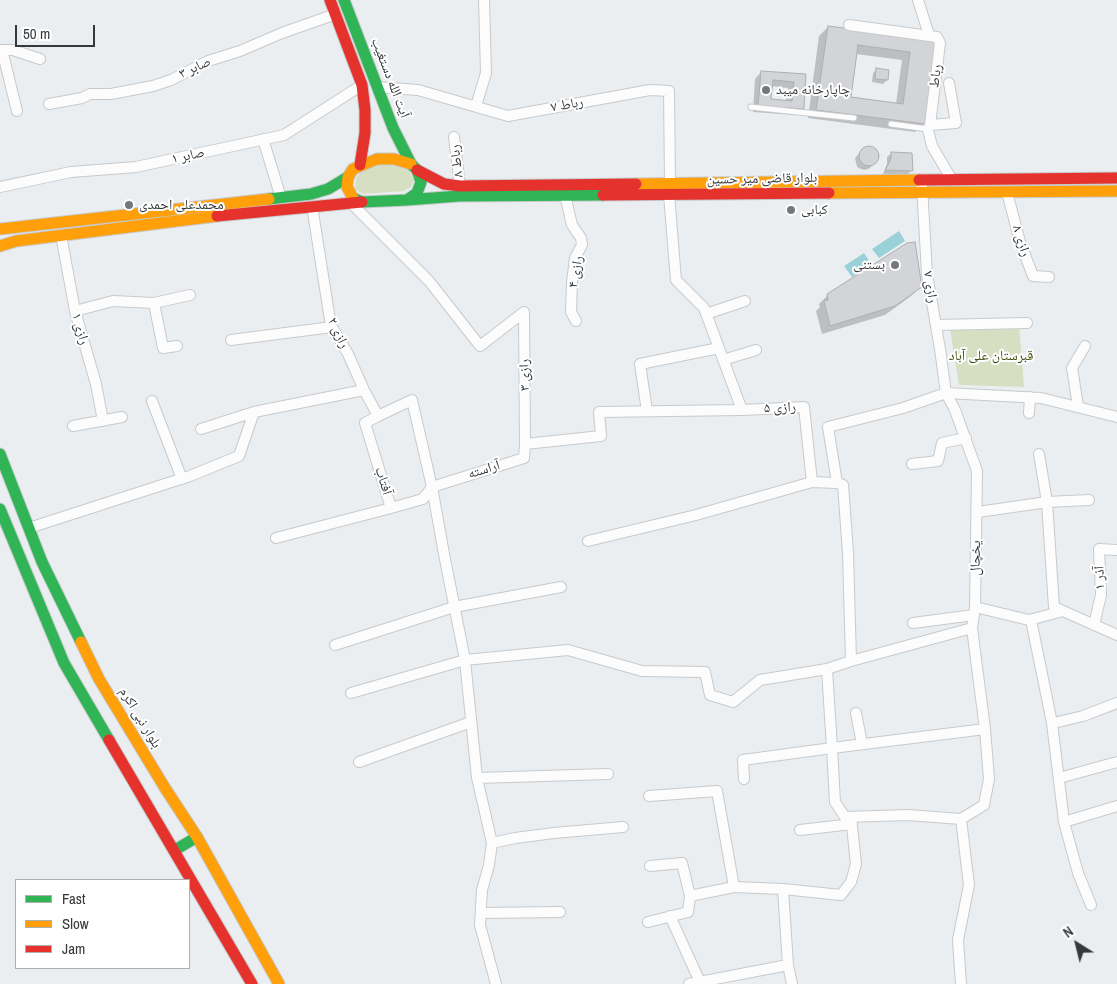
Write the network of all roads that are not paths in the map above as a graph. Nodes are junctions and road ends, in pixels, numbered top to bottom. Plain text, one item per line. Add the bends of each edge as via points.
1 (330, 0) edge
2 (344, 0) edge
3 (484, 0) edge
4 (918, 0) edge
5 (336, 14) junction
6 (849, 25) dead end
7 (929, 35) junction
8 (1, 50) edge
9 (40, 59) dead end
10 (949, 83) dead end
11 (362, 85) junction
12 (377, 87) junction
13 (49, 104) dead end
14 (476, 106) junction
15 (751, 107) dead end
16 (17, 111) dead end
17 (854, 118) dead end
18 (891, 124) dead end
19 (929, 127) junction
20 (454, 137) dead end
21 (263, 140) junction
22 (360, 165) junction
23 (414, 167) junction
24 (348, 177) junction
25 (1117, 178) edge
26 (952, 180) junction
27 (460, 186) junction
28 (0, 187) edge
29 (922, 187) junction
30 (669, 189) junction
31 (1117, 191) edge
32 (1007, 192) junction
33 (565, 196) junction
34 (281, 198) junction
35 (407, 200) junction
36 (356, 202) junction
37 (312, 206) junction
38 (0, 229) edge
39 (61, 235) junction
40 (0, 246) edge
41 (1049, 277) dead end
42 (190, 295) dead end
43 (745, 301) dead end
44 (154, 303) junction
45 (74, 311) junction
46 (706, 314) junction
47 (576, 321) dead end
48 (1027, 323) dead end
49 (936, 325) junction
50 (332, 327) junction
51 (231, 340) dead end
52 (177, 346) dead end
53 (1085, 346) dead end
54 (719, 348) junction
55 (756, 350) dead end
56 (723, 360) junction
57 (364, 390) junction
58 (946, 393) junction
59 (1030, 397) junction
60 (152, 401) dead end
61 (1078, 406) junction
62 (742, 410) junction
63 (647, 411) junction
64 (254, 412) junction
65 (1029, 414) dead end
66 (378, 416) junction
67 (122, 417) dead end
68 (1117, 417) edge
69 (103, 421) junction
70 (74, 426) dead end
71 (201, 429) dead end
72 (966, 438) junction
73 (525, 444) junction
74 (0, 454) edge
75 (1039, 454) dead end
76 (912, 464) dead end
77 (182, 478) junction
78 (812, 482) junction
79 (837, 483) junction
80 (432, 486) junction
81 (1088, 500) dead end
82 (1047, 502) junction
83 (391, 508) junction
84 (0, 510) edge
85 (978, 512) junction
86 (29, 528) junction
87 (276, 538) dead end
88 (588, 541) dead end
89 (1117, 550) edge
90 (561, 587) dead end
91 (454, 607) junction
92 (975, 611) junction
93 (1063, 611) junction
94 (1031, 620) junction
95 (913, 623) dead end
96 (1094, 625) junction
97 (972, 628) junction
98 (1117, 635) edge
99 (335, 645) dead end
100 (465, 660) junction
101 (851, 661) junction
102 (828, 669) junction
103 (351, 693) dead end
104 (1117, 703) edge
105 (856, 713) dead end
106 (471, 722) junction
107 (1058, 722) dead end
108 (985, 729) junction
109 (862, 744) junction
110 (832, 748) junction
111 (359, 762) dead end
112 (1117, 762) edge
113 (608, 774) dead end
114 (477, 778) junction
115 (1059, 778) junction
116 (744, 779) dead end
117 (648, 796) dead end
118 (1117, 806) edge
119 (961, 818) junction
120 (852, 821) junction
121 (1064, 822) junction
122 (623, 828) dead end
123 (800, 830) dead end
124 (197, 837) junction
125 (492, 843) junction
126 (174, 850) junction
127 (650, 866) dead end
128 (734, 887) junction
129 (783, 889) junction
130 (690, 896) junction
131 (1091, 905) dead end
132 (560, 912) dead end
133 (481, 913) junction
134 (670, 916) junction
135 (648, 922) dead end
136 (788, 965) junction
137 (714, 982) edge
138 (694, 983) edge
139 (252, 984) edge
140 (279, 984) edge
141 (496, 984) edge
142 (792, 984) edge
143 (961, 984) edge

1 - 5 main road, آیت الله دستغیب
2 - 12 main road, آیت الله دستغیب
3 - 14 street via 486,73
4 - 7 street, رباط
5 - 11 main road, آیت الله دستغیب
5 - 13 street, صابر ۳ via 208,61 153,86 110,94 90,94
6 - 7 street
7 - 19 street, رباط via 937,37 940,43
8 - 9 street via 13,50
8 - 16 street
10 - 19 street via 956,123
11 - 21 street, صابر ۱ via 284,135
11 - 22 main road, آیت الله دستغیب via 365,126
12 - 14 street, رباط ۷ via 418,90
12 - 23 main road, آیت الله دستغیب via 392,128
14 - 30 street, رباط ۷ via 508,116 650,90 669,91
15 - 17 lane
18 - 19 lane
19 - 26 street via 932,146
20 - 27 street, رباط ۸
21 - 28 street, صابر ۱ via 136,167 71,172
21 - 34 street
22 - 23 main road via 377,159 394,159
22 - 24 main road
23 - 27 main road, بلوار قاضی میر حسین via 444,184
23 - 35 main road via 421,182 417,193
24 - 34 main road via 328,189
24 - 36 main road via 348,187
25 - 26 main road, بلوار قاضی میر حسین
26 - 29 main road, بلوار قاضی میر حسین
27 - 30 main road, بلوار قاضی میر حسین
29 - 30 main road, بلوار قاضی میر حسین
29 - 32 main road, بلوار قاضی میر حسین
29 - 49 street, رازی ۷ via 927,274
30 - 33 main road, بلوار قاضی میر حسین
30 - 46 street via 676,280
31 - 32 main road, بلوار قاضی میر حسین
32 - 41 street, رازی ۸ via 1033,276
33 - 35 main road, بلوار قاضی میر حسین via 459,196
33 - 47 street, رازی ۴ via 572,225 582,245 575,258 572,282 571,312
34 - 38 main road
35 - 36 main road
36 - 37 main road
36 - 73 street, رازی ۳ via 429,282 480,346 524,312
37 - 39 main road
37 - 50 street, رازی ۲
39 - 40 main road
39 - 45 street, رازی ۱
42 - 44 street
43 - 46 street
44 - 45 street via 113,301
44 - 52 street via 163,348
45 - 69 street, رازی ۱ via 96,384
46 - 54 street
48 - 49 street
49 - 58 street, رازی ۷
50 - 51 street
50 - 57 street, رازی ۲
53 - 61 street via 1072,368
54 - 56 street
54 - 63 street via 640,364
55 - 56 street
56 - 62 street
57 - 64 street
57 - 66 street, رازی ۲
58 - 59 street
58 - 72 street, یخچال
58 - 79 street via 903,408 828,427
59 - 61 street
59 - 65 street
60 - 77 street
61 - 68 street
62 - 63 street
62 - 78 street, رازی ۵ via 804,407
63 - 73 street via 599,412 601,436
64 - 71 street
64 - 77 street via 239,456
66 - 80 street via 412,400
66 - 83 street, آفتاب via 365,423
67 - 69 street
69 - 70 street
72 - 76 street via 942,443 938,461
72 - 85 street, یخچال via 977,471
73 - 80 street, آراسته via 524,458
74 - 86 main road, بلوار نبی اکرم
75 - 82 street
77 - 86 street
78 - 79 street
78 - 88 street
79 - 101 street via 843,485
80 - 83 street, آفتاب via 423,499
80 - 91 street
81 - 82 street
82 - 85 street
82 - 93 street via 1054,607
83 - 87 street
84 - 126 main road via 64,663
85 - 92 street, یخچال
86 - 124 main road, بلوار نبی اکرم via 42,562 99,679
89 - 96 street, آذر ۱ via 1099,548 1101,595
90 - 91 street
91 - 99 street
91 - 100 street
92 - 94 street
92 - 95 street
92 - 97 street, یخچال
93 - 94 street
93 - 96 street
94 - 115 street via 1052,724
96 - 98 street
97 - 101 street
97 - 108 street, یخچال
100 - 102 street via 568,650 642,671 706,672 710,695 733,702 760,680
100 - 103 street
100 - 106 street
101 - 102 street
102 - 110 street
104 - 107 street
105 - 109 street
106 - 111 street
106 - 114 street
108 - 109 street
108 - 119 street, یخچال via 989,779 984,804
109 - 110 street
110 - 116 street via 743,760
110 - 120 street via 835,802 845,817
112 - 115 street
113 - 114 street
114 - 125 street
115 - 121 street
117 - 128 street via 717,791
118 - 121 street
119 - 120 street via 908,815
119 - 143 street via 969,885 958,940
120 - 123 street
120 - 129 street via 856,864 851,882 841,895
121 - 131 street
122 - 125 street via 554,833
124 - 126 main road
124 - 140 main road, بلوار نبی اکرم
125 - 133 street via 482,890
126 - 139 main road
127 - 130 street via 682,863
128 - 129 street
128 - 130 street
129 - 136 street
130 - 134 street via 688,912
132 - 133 street
133 - 141 street via 480,925
134 - 135 street
134 - 138 street
136 - 137 street
136 - 142 street
137 - 138 street

